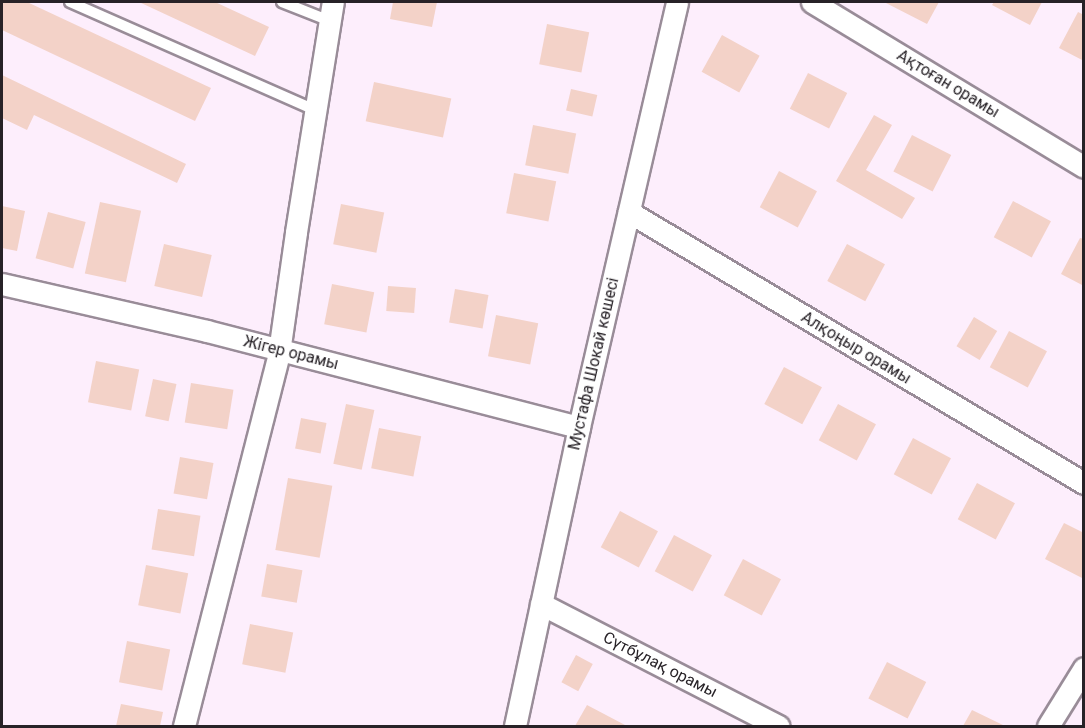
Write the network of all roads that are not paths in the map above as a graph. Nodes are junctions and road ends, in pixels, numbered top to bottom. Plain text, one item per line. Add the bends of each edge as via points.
1 (70, 2) edge
2 (282, 2) edge
3 (677, 2) edge
4 (812, 2) edge
5 (332, 11) edge
6 (315, 110) junction
7 (1083, 167) edge
8 (629, 212) junction
9 (2, 284) edge
10 (279, 352) junction
11 (579, 427) junction
12 (1083, 483) edge
13 (542, 604) junction
14 (1083, 668) edge
15 (184, 726) edge
16 (515, 726) edge
17 (778, 726) edge
18 (1048, 726) edge

1 - 6 lane
2 - 5 lane
3 - 8 street, Мустафа Шокай көшесі
4 - 7 street, Ақтоған орамы
5 - 6 street
6 - 10 street
8 - 11 street, Мустафа Шокай көшесі
8 - 12 street, Алқоңыр орамы
9 - 10 street, Жігер орамы via 207,331
10 - 11 street, Жігер орамы via 372,372
10 - 15 street
11 - 13 street, Мустафа Шокай көшесі
13 - 16 street, Мустафа Шокай көшесі
13 - 17 street, Cүтбұлақ орамы
14 - 18 street

